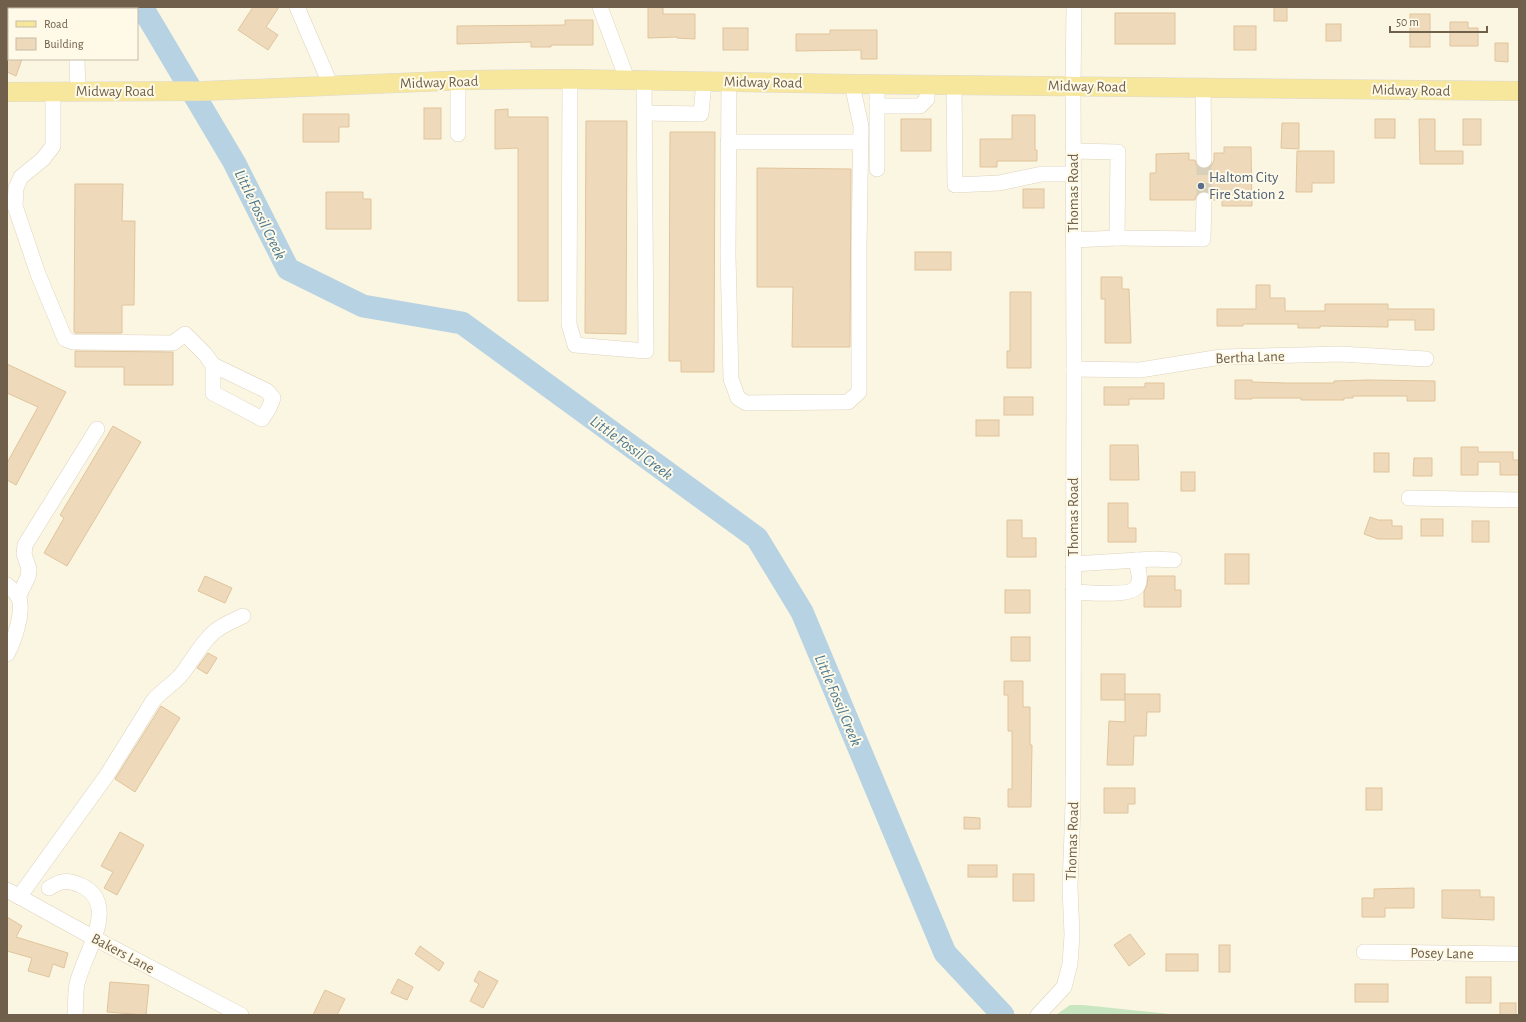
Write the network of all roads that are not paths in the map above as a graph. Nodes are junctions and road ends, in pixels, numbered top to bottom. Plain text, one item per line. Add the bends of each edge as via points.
1 (298, 7) edge
2 (600, 7) edge
3 (1074, 7) edge
4 (77, 60) edge
5 (570, 78) junction
6 (636, 80) junction
7 (458, 81) junction
8 (704, 81) junction
9 (729, 81) junction
10 (852, 84) junction
11 (954, 84) junction
12 (1073, 85) junction
13 (332, 86) junction
14 (1203, 87) junction
15 (1519, 91) edge
16 (7, 92) edge
17 (53, 92) junction
18 (78, 92) junction
19 (877, 93) junction
20 (644, 113) junction
21 (458, 134) dead end
22 (728, 142) junction
23 (861, 142) junction
24 (1073, 151) junction
25 (1204, 160) tunnel mouth
26 (877, 169) dead end
27 (1073, 174) junction
28 (1204, 200) tunnel mouth
29 (14, 226) edge
30 (1117, 238) junction
31 (1073, 240) junction
32 (1426, 359) dead end
33 (213, 365) dead end
34 (1074, 369) junction
35 (97, 428) dead end
36 (1409, 498) dead end
37 (1519, 500) edge
38 (1136, 560) junction
39 (1174, 560) dead end
40 (1073, 564) junction
41 (7, 585) edge
42 (1073, 592) junction
43 (18, 597) junction
44 (243, 616) dead end
45 (7, 654) edge
46 (32, 879) junction
47 (49, 888) junction
48 (13, 893) edge
49 (48, 912) junction
50 (94, 938) junction
51 (1364, 952) dead end
52 (1519, 954) edge
53 (75, 1015) edge
54 (241, 1015) edge
55 (1038, 1015) edge

1 - 13 street
2 - 6 street
3 - 12 street, Thomas Road
4 - 18 street
5 - 6 main road, Midway Road
5 - 7 main road, Midway Road
5 - 20 street via 569,324 575,345 646,351
6 - 8 main road, Midway Road
6 - 20 street
7 - 13 main road, Midway Road
7 - 21 street
8 - 9 main road, Midway Road
8 - 20 street via 701,114
9 - 10 main road, Midway Road
9 - 22 street
10 - 19 main road, Midway Road
10 - 23 street via 861,126
11 - 12 main road, Midway Road
11 - 19 main road, Midway Road via 927,84
11 - 27 street via 955,184 999,183 1042,174
12 - 14 main road, Midway Road
12 - 24 street, Thomas Road
13 - 18 main road, Midway Road
14 - 15 main road, Midway Road
14 - 25 street
16 - 17 main road, Midway Road
17 - 18 main road, Midway Road
17 - 29 street via 52,146 43,159 21,177 16,188
19 - 26 street
22 - 23 street
22 - 23 street via 731,378 738,398 746,403 848,402 859,392
24 - 27 street, Thomas Road
24 - 30 street via 1118,152
27 - 31 street, Thomas Road
28 - 30 street via 1203,239
29 - 33 street via 38,274 65,339 73,342 173,343 185,334
30 - 31 street
31 - 34 street, Thomas Road
32 - 34 street, Bertha Lane via 1340,354 1220,357 1140,370
34 - 40 street, Thomas Road
35 - 43 street via 25,545 28,577
36 - 37 street
38 - 39 street
38 - 40 street
38 - 42 street via 1139,573 1138,585 1134,591
40 - 42 street, Thomas Road
41 - 43 street
42 - 55 street, Thomas Road via 1070,964 1064,987
43 - 45 street via 18,623
44 - 46 street via 213,633 180,676 160,692 107,775
46 - 47 street via 42,882
46 - 48 street
47 - 49 street
47 - 50 street via 63,881 72,881 86,887 96,896 99,915
48 - 49 street, Bakers Lane
49 - 50 street, Bakers Lane
50 - 53 street via 77,984
50 - 54 street, Bakers Lane
51 - 52 street, Posey Lane

